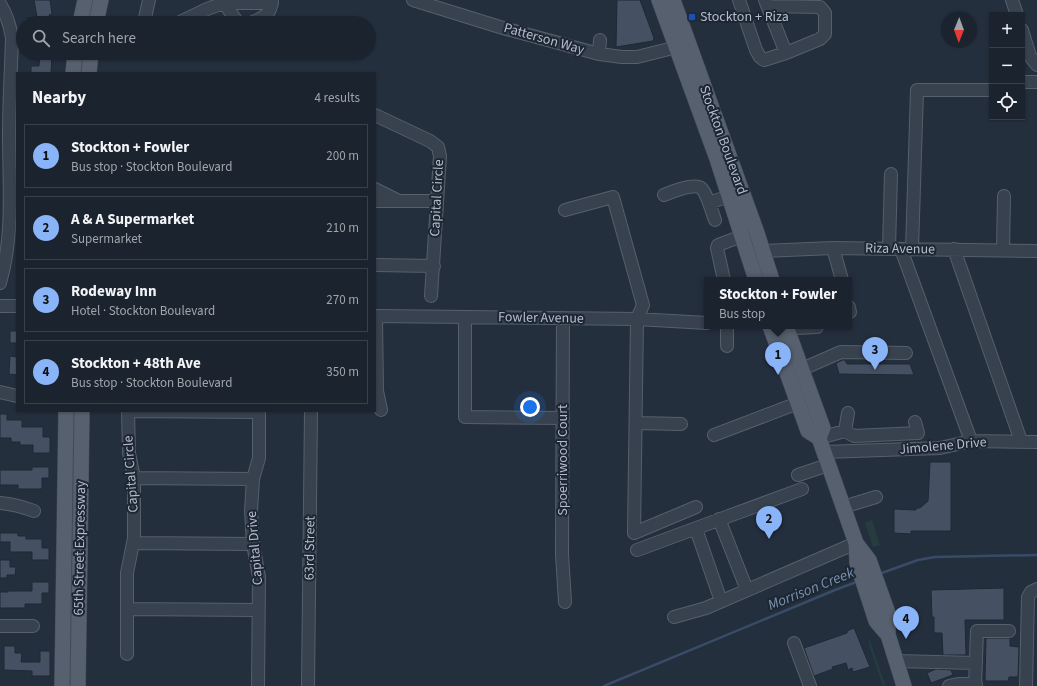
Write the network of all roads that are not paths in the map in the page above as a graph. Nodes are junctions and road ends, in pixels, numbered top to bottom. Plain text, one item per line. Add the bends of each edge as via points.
1 (85, 0) edge
2 (101, 0) edge
3 (150, 0) edge
4 (413, 0) edge
5 (659, 0) edge
6 (673, 0) edge
7 (739, 0) edge
8 (1012, 0) edge
9 (272, 1) edge
10 (224, 3) junction
11 (766, 3) edge
12 (0, 4) edge
13 (206, 4) edge
14 (1016, 12) edge
15 (82, 16) edge
16 (98, 16) edge
17 (146, 16) edge
18 (188, 16) edge
19 (233, 16) edge
20 (265, 16) edge
21 (600, 40) dead end
22 (1025, 40) edge
23 (677, 47) junction
24 (786, 53) junction
25 (599, 54) junction
26 (75, 60) edge
27 (90, 60) edge
28 (1037, 65) edge
29 (73, 72) edge
30 (89, 72) edge
31 (1025, 82) edge
32 (1037, 82) edge
33 (989, 90) edge
34 (713, 113) junction
35 (376, 115) edge
36 (891, 174) dead end
37 (376, 189) edge
38 (664, 195) dead end
39 (5, 196) edge
40 (729, 196) junction
41 (1004, 196) dead end
42 (376, 201) edge
43 (437, 201) junction
44 (401, 202) junction
45 (709, 203) junction
46 (565, 210) dead end
47 (715, 220) dead end
48 (742, 236) junction
49 (833, 248) junction
50 (901, 249) junction
51 (954, 249) junction
52 (1003, 250) junction
53 (763, 251) junction
54 (1037, 251) edge
55 (749, 257) junction
56 (376, 265) edge
57 (434, 266) junction
58 (723, 277) edge
59 (755, 277) edge
60 (771, 277) edge
61 (841, 277) edge
62 (0, 283) edge
63 (431, 296) dead end
64 (0, 306) edge
65 (16, 306) edge
66 (376, 316) edge
67 (465, 317) junction
68 (563, 318) junction
69 (637, 319) junction
70 (704, 323) edge
71 (727, 329) edge
72 (771, 329) edge
73 (784, 329) edge
74 (727, 346) dead end
75 (906, 353) dead end
76 (802, 369) junction
77 (0, 392) edge
78 (16, 396) edge
79 (798, 403) junction
80 (381, 410) dead end
81 (66, 412) edge
82 (82, 412) edge
83 (128, 412) edge
84 (259, 412) edge
85 (311, 412) edge
86 (848, 412) dead end
87 (563, 418) junction
88 (915, 422) dead end
89 (636, 423) junction
90 (681, 424) dead end
91 (845, 431) junction
92 (714, 435) dead end
93 (971, 441) junction
94 (1021, 441) junction
95 (1037, 442) edge
96 (824, 452) junction
97 (798, 476) dead end
98 (134, 478) junction
99 (253, 479) junction
100 (802, 489) dead end
101 (876, 497) dead end
102 (0, 503) edge
103 (696, 507) dead end
104 (843, 507) junction
105 (34, 511) dead end
106 (720, 519) junction
107 (696, 529) junction
108 (856, 543) junction
109 (133, 544) junction
110 (252, 544) junction
111 (637, 550) dead end
112 (1037, 589) edge
113 (747, 590) junction
114 (873, 591) junction
115 (721, 601) junction
116 (565, 602) dead end
117 (127, 609) junction
118 (258, 610) junction
119 (674, 617) dead end
120 (0, 626) edge
121 (33, 626) dead end
122 (1009, 631) dead end
123 (888, 635) junction
124 (794, 643) dead end
125 (127, 654) dead end
126 (896, 661) junction
127 (976, 663) junction
128 (976, 685) edge
129 (62, 686) edge
130 (78, 686) edge
131 (258, 686) edge
132 (308, 686) edge
133 (810, 686) edge
134 (904, 686) edge
135 (949, 686) edge
136 (1026, 686) edge

1 - 15 main road
2 - 16 main road
3 - 17 street
4 - 25 street, Patterson Way
5 - 23 main road, Stockton Boulevard
6 - 34 main road, Stockton Boulevard
7 - 24 street via 760,57 764,60
8 - 14 street
9 - 10 street
9 - 20 street via 270,11
10 - 13 street
10 - 19 street
11 - 24 street
11 - 24 street via 820,7 825,13 825,34 820,39
12 - 39 street via 10,26 12,38
13 - 18 street
21 - 25 street
22 - 28 street via 1030,56
23 - 25 street, Patterson Way via 637,57
23 - 34 main road via 686,56 703,106
23 - 40 main road, Stockton Boulevard
26 - 29 main road
27 - 30 main road
31 - 32 street
33 - 50 street via 917,90
34 - 53 main road, Stockton Boulevard
35 - 43 street, Capital Circle via 438,147 440,156
36 - 50 street
37 - 44 street
38 - 45 street via 682,188 697,186 702,188
39 - 62 street via 7,251
40 - 45 street
40 - 48 main road, Stockton Boulevard
41 - 52 street
42 - 44 street
43 - 44 street
43 - 57 street, Capital Circle
45 - 47 street
46 - 69 street via 612,197 643,305
48 - 55 main road, Stockton Boulevard
48 - 58 street via 718,245
49 - 50 street, Riza Avenue
49 - 53 street, Riza Avenue
49 - 61 street
50 - 51 street, Riza Avenue
50 - 93 street
51 - 52 street, Riza Avenue
51 - 94 street
52 - 54 street, Riza Avenue
53 - 55 main road
53 - 60 main road, Stockton Boulevard
55 - 59 main road, Stockton Boulevard
56 - 57 street
57 - 63 street, Capital Circle
64 - 65 street
66 - 67 street, Fowler Avenue
66 - 80 street via 376,391
67 - 68 street, Fowler Avenue
67 - 87 street via 465,418
68 - 69 street, Fowler Avenue
68 - 87 street, Spoerriwood Court
69 - 70 street, Fowler Avenue
69 - 89 street
71 - 74 street
72 - 79 main road
73 - 76 main road
75 - 76 street via 841,352
76 - 96 main road via 823,428
77 - 78 street
79 - 92 street
79 - 96 main road via 808,431
81 - 129 main road, 65th Street Expressway
82 - 130 main road, 65th Street Expressway
83 - 98 street, Capital Circle via 129,453
84 - 99 street, Capital Drive via 259,458
85 - 132 street, 63rd Street
86 - 91 street
87 - 116 street, Spoerriwood Court via 562,554
88 - 91 street via 918,433 854,436
89 - 90 street
89 - 103 street via 634,533
91 - 96 street
93 - 94 street, Jimolene Drive
93 - 96 street, Jimolene Drive via 940,448
94 - 95 street, Jimolene Drive
96 - 97 street
96 - 104 main road
98 - 99 street
98 - 109 street, Capital Circle
99 - 110 street, Capital Drive
100 - 106 street
101 - 104 street
102 - 105 street
104 - 108 main road
106 - 107 street
106 - 113 street
107 - 111 street
107 - 115 street
108 - 113 street
108 - 114 main road
109 - 110 street
109 - 117 street, Capital Circle via 127,572
110 - 118 street, Capital Drive via 258,570
112 - 136 street via 1028,597
113 - 115 street
114 - 123 main road via 876,621
114 - 123 main road via 892,612
115 - 119 street
117 - 118 street
117 - 125 street, Capital Circle
118 - 131 street, Capital Drive
120 - 121 street
122 - 127 street via 977,631
123 - 126 main road
124 - 133 street
126 - 127 street
126 - 134 main road
127 - 128 street
128 - 135 street

